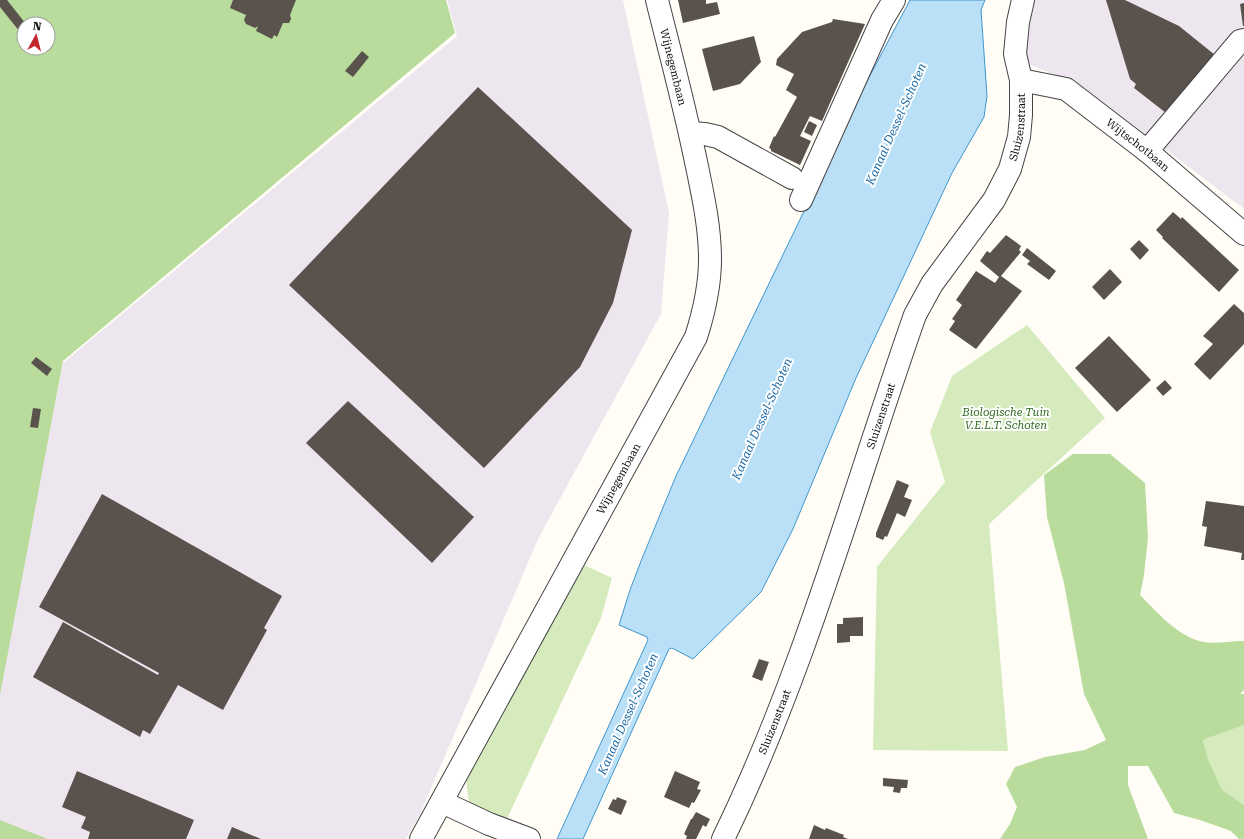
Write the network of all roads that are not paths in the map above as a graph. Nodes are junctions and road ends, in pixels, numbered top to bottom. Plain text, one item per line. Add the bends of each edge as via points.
1 (657, 0) edge
2 (894, 0) edge
3 (1023, 0) edge
4 (1244, 40) edge
5 (1021, 80) junction
6 (690, 133) junction
7 (1147, 151) junction
8 (792, 178) dead end
9 (801, 200) dead end
10 (1244, 234) edge
11 (442, 802) junction
12 (421, 839) edge
13 (529, 839) edge
14 (723, 839) edge

1 - 6 street, Wijnegembaan
2 - 9 street via 882,20
3 - 5 street, Sluizenstraat via 1015,54
4 - 7 street via 1240,40
5 - 7 street, Wijtschotbaan via 1066,89
5 - 14 street, Sluizenstraat via 1019,137 1010,169 994,200 932,284 915,315 815,616 757,766
6 - 8 street via 718,137
6 - 11 street, Wijnegembaan via 705,203 710,260 708,288 696,337
7 - 10 street, Wijtschotbaan
11 - 12 street, Wijnegembaan
11 - 13 street

